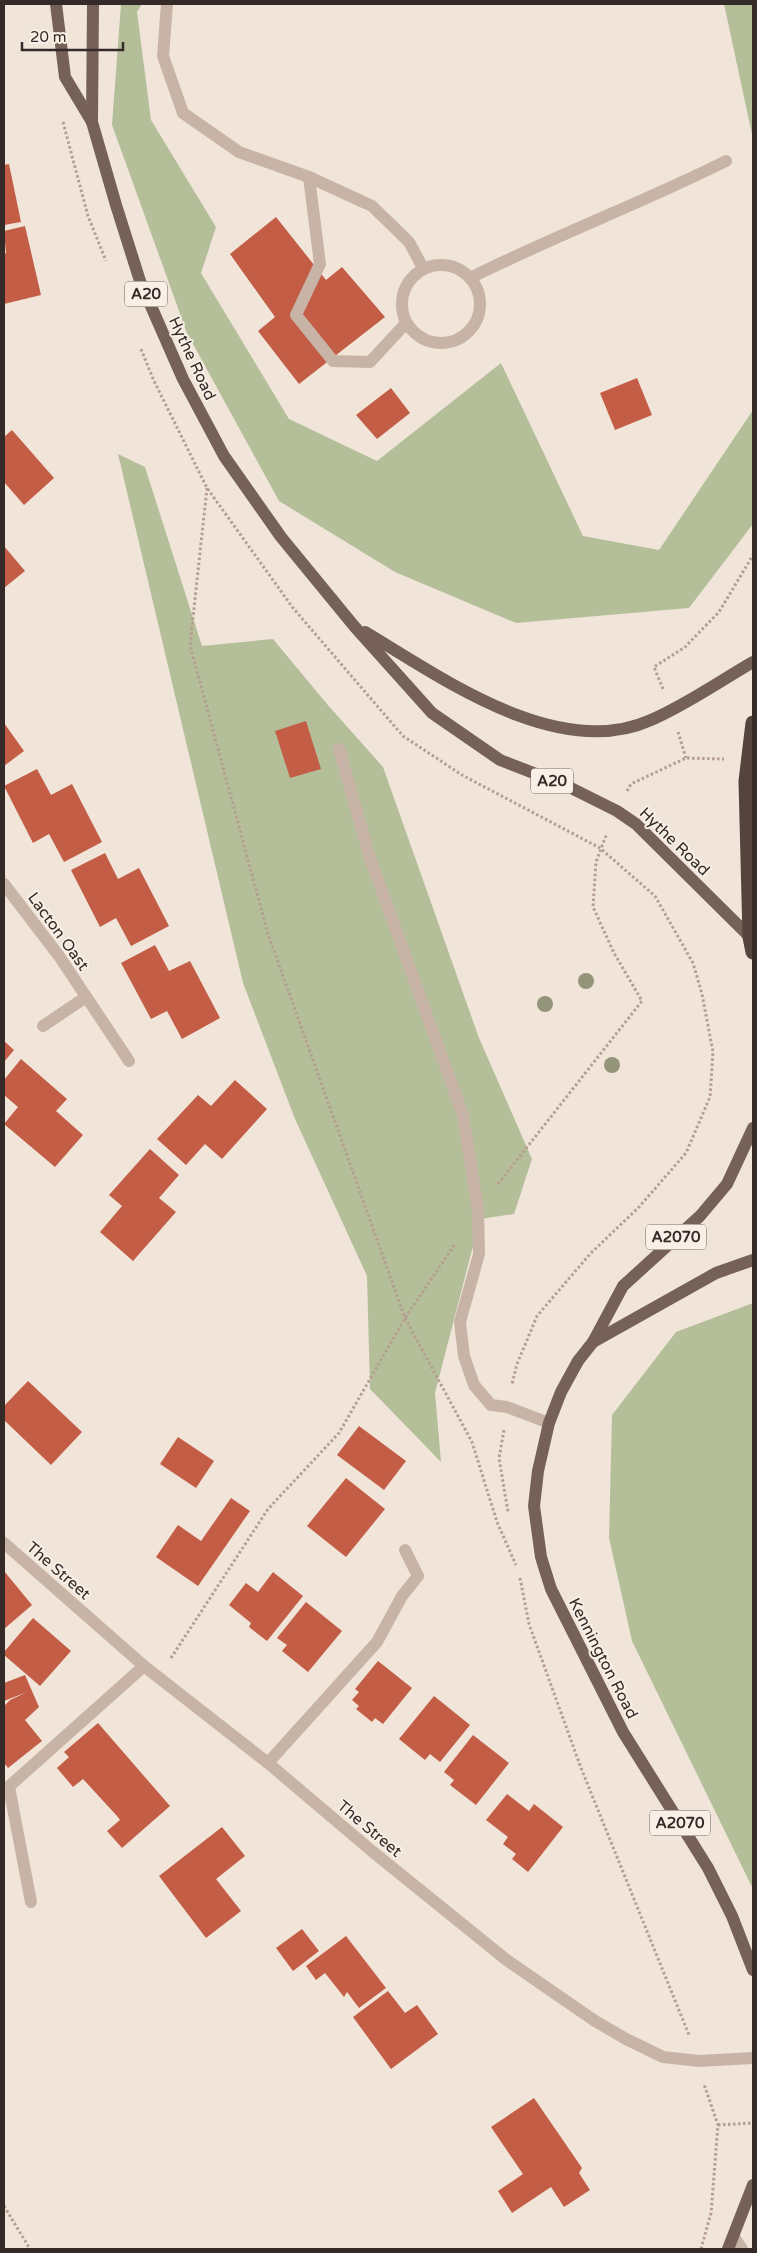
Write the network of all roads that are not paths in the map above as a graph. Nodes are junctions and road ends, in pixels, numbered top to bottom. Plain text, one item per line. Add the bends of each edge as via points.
1 (56, 4) edge
2 (93, 4) edge
3 (167, 4) edge
4 (92, 122) junction
5 (726, 161) dead end
6 (309, 177) junction
7 (423, 268) junction
8 (470, 278) junction
9 (406, 323) junction
10 (354, 626) junction
11 (753, 662) edge
12 (753, 723) edge
13 (339, 748) dead end
14 (4, 884) edge
15 (752, 945) edge
16 (86, 997) junction
17 (43, 1026) dead end
18 (129, 1061) dead end
19 (753, 1128) edge
20 (753, 1260) edge
21 (593, 1342) junction
22 (549, 1423) junction
23 (4, 1543) edge
24 (405, 1550) dead end
25 (144, 1666) junction
26 (268, 1763) junction
27 (6, 1789) edge
28 (31, 1902) dead end
29 (753, 1970) edge
30 (753, 2058) edge
31 (753, 2185) edge
32 (734, 2237) junction
33 (728, 2249) edge
34 (742, 2249) edge

1 - 4 main road via 65,77
2 - 4 main road, Hythe Road / A20
3 - 6 street via 163,56 183,113 239,152
4 - 10 main road, Hythe Road / A20 via 140,281 183,380 224,456 281,537
5 - 8 street
6 - 7 street via 372,206 409,242
6 - 9 street via 320,264 296,314 333,361 370,362
7 - 8 street via 448,265 460,269
7 - 9 street via 405,286 402,311
8 - 9 street via 477,288 479,314 464,335 439,343 414,333
10 - 11 main road, Hythe Road / A20 via 463,690 514,715 564,729 608,731 650,721
10 - 15 main road, Hythe Road / A20 via 432,713 500,760 566,786 636,824
12 - 15 highway via 746,781
13 - 22 street via 370,858 464,1116 478,1210 479,1254 460,1322 464,1356 474,1385 491,1405 508,1407
14 - 16 street, Lacton Oast
16 - 17 street
16 - 18 street, Lacton Oast
19 - 21 main road, Kennington Road / A2070 via 727,1184 700,1216 623,1286
20 - 21 main road, Kennington Road / A2070 via 716,1273
21 - 22 main road, Kennington Road / A2070 via 561,1392
22 - 29 main road, Kennington Road / A2070 via 534,1506 541,1557 551,1589 623,1732 708,1868 732,1916
23 - 25 street, The Street
24 - 26 street via 418,1576 402,1596 377,1642
25 - 26 street, The Street
25 - 27 street
26 - 30 street, The Street via 508,1961 626,2039 663,2057 699,2061
27 - 28 street
31 - 32 main road
32 - 33 main road
32 - 34 street

